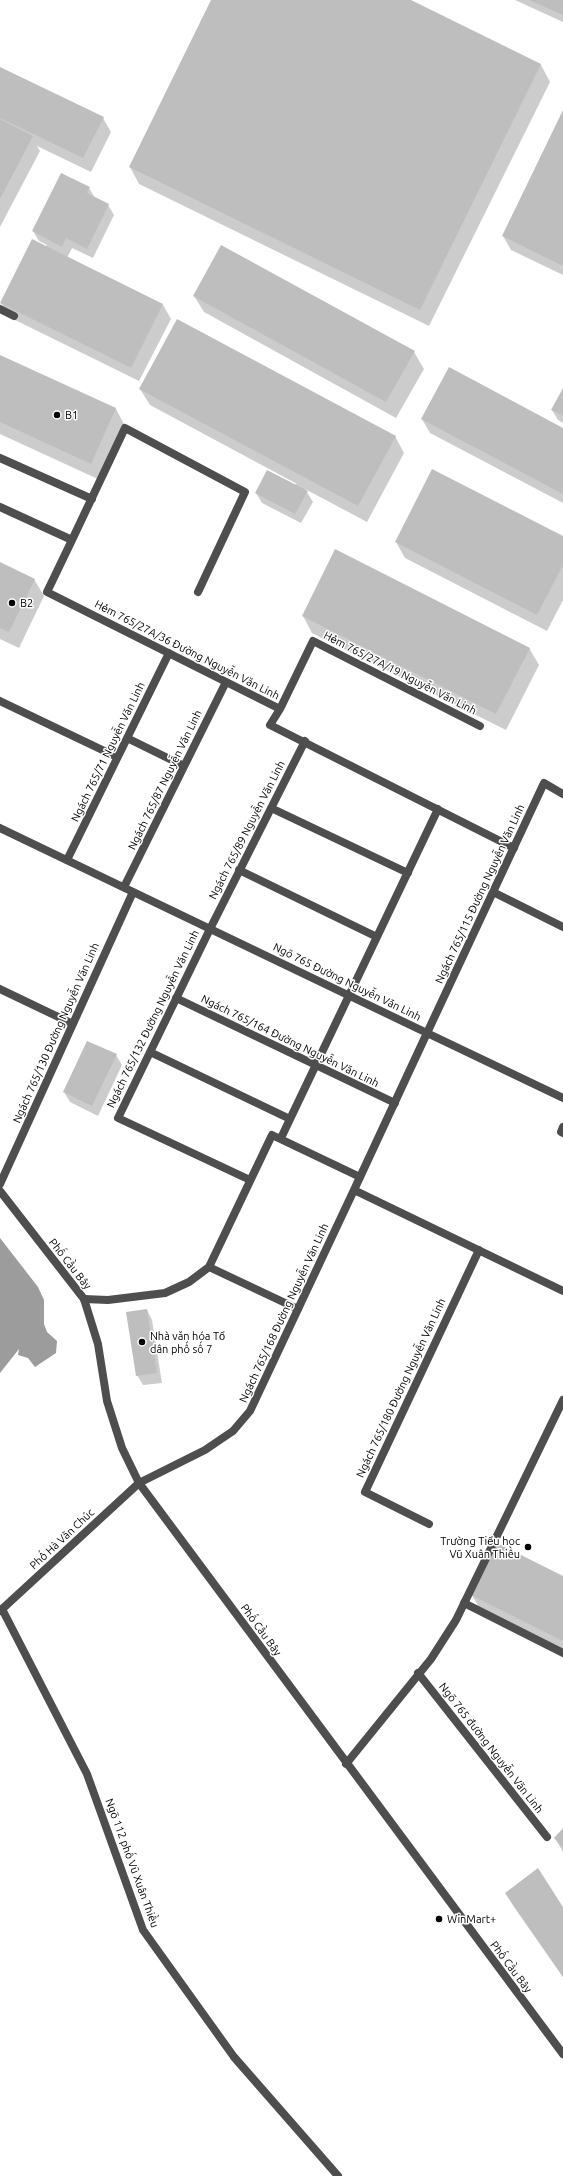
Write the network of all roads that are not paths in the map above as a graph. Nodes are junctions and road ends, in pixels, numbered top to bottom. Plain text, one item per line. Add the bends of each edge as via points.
1 (0, 309) edge
2 (14, 316) dead end
3 (0, 458) edge
4 (92, 499) junction
5 (0, 507) edge
6 (72, 540) junction
7 (198, 592) dead end
8 (169, 653) junction
9 (226, 682) junction
10 (0, 700) edge
11 (280, 709) junction
12 (480, 726) dead end
13 (127, 738) junction
14 (305, 741) junction
15 (117, 757) junction
16 (184, 766) junction
17 (563, 794) edge
18 (271, 808) junction
19 (438, 810) junction
20 (0, 828) edge
21 (514, 848) junction
22 (67, 860) junction
23 (239, 870) junction
24 (408, 874) junction
25 (124, 887) junction
26 (133, 892) junction
27 (493, 892) junction
28 (563, 927) edge
29 (210, 929) junction
30 (377, 938) junction
31 (0, 989) edge
32 (349, 995) junction
33 (176, 998) junction
34 (73, 1024) junction
35 (427, 1033) junction
36 (150, 1052) junction
37 (315, 1066) junction
38 (563, 1098) edge
39 (395, 1103) junction
40 (290, 1119) junction
41 (563, 1127) edge
42 (563, 1133) edge
43 (281, 1138) junction
44 (360, 1177) junction
45 (250, 1180) junction
46 (0, 1184) edge
47 (354, 1190) junction
48 (0, 1191) edge
49 (479, 1250) junction
50 (209, 1267) junction
51 (563, 1291) edge
52 (84, 1299) junction
53 (298, 1309) junction
54 (563, 1400) edge
55 (139, 1483) junction
56 (429, 1524) dead end
57 (464, 1603) junction
58 (1, 1609) edge
59 (563, 1653) edge
60 (418, 1673) junction
61 (346, 1764) junction
62 (548, 1837) dead end
63 (563, 2054) edge
64 (338, 2176) edge

1 - 2 street
3 - 4 street
4 - 6 street
4 - 7 street via 125,428 245,492
5 - 6 street
6 - 8 street, Hẻm 765/27A/36 Đường Nguyễn Văn Linh via 47,592
8 - 9 street, Hẻm 765/27A/36 Đường Nguyễn Văn Linh
8 - 13 street, Ngách 765/71 Nguyễn Văn Linh
9 - 11 street, Hẻm 765/27A/36 Đường Nguyễn Văn Linh
9 - 16 street, Ngách 765/87 Nguyễn Văn Linh
10 - 15 street
11 - 12 street, Hẻm 765/27A/19 Nguyễn Văn Linh via 312,641
11 - 14 street, Hẻm 765/27A/36 Đường Nguyễn Văn Linh via 270,725
13 - 15 street, Ngách 765/71 Nguyễn Văn Linh
13 - 16 street
14 - 18 street, Ngách 765/89 Nguyễn Văn Linh
14 - 19 street, Hẻm 765/27A/36 Đường Nguyễn Văn Linh
15 - 22 street, Ngách 765/71 Nguyễn Văn Linh
16 - 25 street, Ngách 765/87 Nguyễn Văn Linh
17 - 21 street, Ngách 765/115 Đường Nguyễn Văn Linh via 544,783
18 - 23 street, Ngách 765/89 Nguyễn Văn Linh
18 - 24 street
19 - 21 street, Hẻm 765/27A/36 Đường Nguyễn Văn Linh
19 - 24 street
20 - 22 street, Ngõ 765 Đường Nguyễn Văn Linh
21 - 27 street, Ngách 765/115 Đường Nguyễn Văn Linh
22 - 25 street, Ngõ 765 Đường Nguyễn Văn Linh
23 - 29 street, Ngách 765/89 Nguyễn Văn Linh
23 - 30 street
24 - 30 street
25 - 26 street, Ngõ 765 Đường Nguyễn Văn Linh
26 - 29 street, Ngõ 765 Đường Nguyễn Văn Linh
26 - 34 street, Ngách 765/130 Đường Nguyễn Văn Linh
27 - 28 street
27 - 35 street, Ngách 765/115 Đường Nguyễn Văn Linh
29 - 32 street, Ngõ 765 Đường Nguyễn Văn Linh
29 - 33 street, Ngách 765/132 Đường Nguyễn Văn Linh
30 - 32 street
31 - 34 street
32 - 35 street, Ngõ 765 Đường Nguyễn Văn Linh
32 - 37 street
33 - 36 street, Ngách 765/132 Đường Nguyễn Văn Linh
33 - 37 street, Ngách 765/164 Đường Nguyễn Văn Linh
34 - 46 street, Ngách 765/130 Đường Nguyễn Văn Linh
35 - 38 street
35 - 39 street, Ngõ 765 Đường Nguyễn Văn Linh
36 - 40 street
36 - 45 street, Ngách 765/132 Đường Nguyễn Văn Linh via 118,1118
37 - 39 street, Ngách 765/164 Đường Nguyễn Văn Linh
37 - 40 street
39 - 44 street, Ngõ 765 Đường Nguyễn Văn Linh
40 - 43 street
41 - 42 street
43 - 44 street
43 - 45 street via 272,1135
44 - 47 street, Ngõ 765 Đường Nguyễn Văn Linh
45 - 50 street
47 - 49 street
47 - 53 street, Ngách 765/168 Đường Nguyễn Văn Linh
48 - 52 street, Phố Cầu Bây
49 - 51 street
49 - 56 street, Ngách 765/180 Đường Nguyễn Văn Linh via 365,1492
50 - 52 street via 189,1282 166,1292 108,1300
50 - 53 street
52 - 55 street, Phố Cầu Bây via 98,1344 107,1401 122,1448
53 - 55 street, Ngách 765/168 Đường Nguyễn Văn Linh via 250,1411 233,1431 206,1450
54 - 57 street
55 - 58 street, Phố Hà Văn Chúc
55 - 61 street, Phố Cầu Bây
57 - 59 street
57 - 60 street via 443,1641
58 - 64 street, Ngõ 112 phố Vũ Xuân Thiều via 87,1774 143,1930 234,2057
60 - 61 street
60 - 62 street, Ngõ 765 đường Nguyễn Văn Linh
61 - 63 street, Phố Cầu Bây

